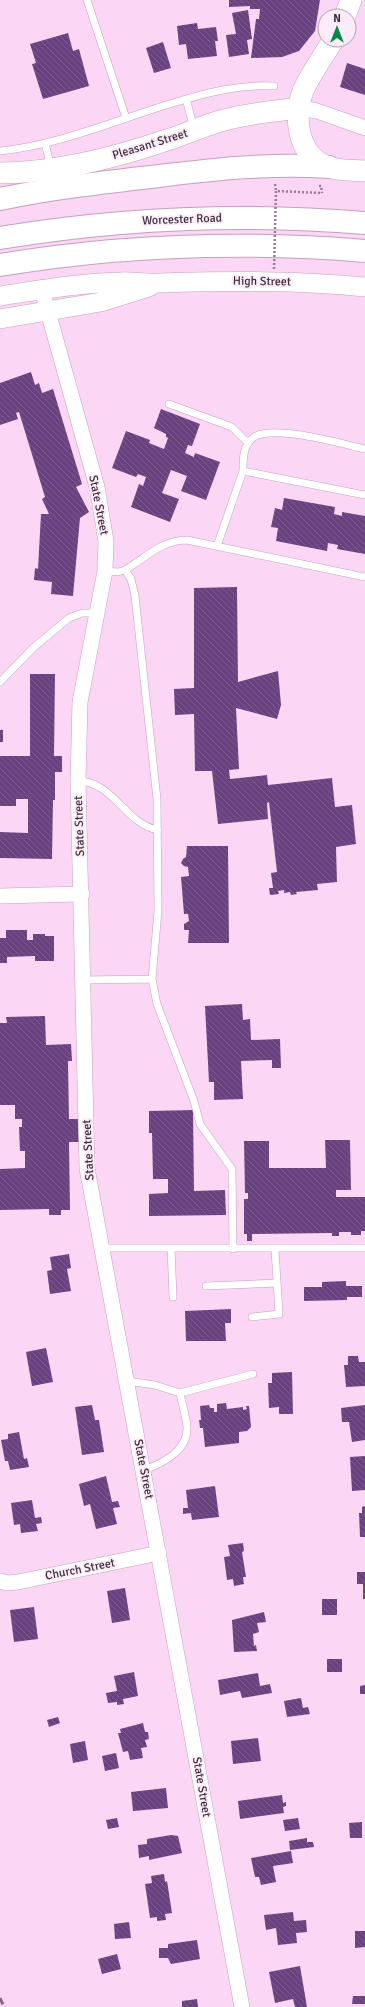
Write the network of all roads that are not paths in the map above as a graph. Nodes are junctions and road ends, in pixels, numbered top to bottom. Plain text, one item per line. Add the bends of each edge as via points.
1 (87, 0) edge
2 (328, 48) edge
3 (274, 86) dead end
4 (186, 99) junction
5 (300, 108) junction
6 (126, 118) junction
7 (365, 128) edge
8 (195, 130) junction
9 (45, 143) junction
10 (0, 150) edge
11 (51, 168) junction
12 (329, 168) junction
13 (365, 171) edge
14 (0, 173) edge
15 (0, 199) edge
16 (365, 223) edge
17 (0, 238) edge
18 (365, 251) edge
19 (0, 265) edge
20 (158, 283) junction
21 (365, 287) edge
22 (42, 290) junction
23 (0, 296) edge
24 (48, 311) junction
25 (0, 319) edge
26 (169, 404) dead end
27 (248, 443) junction
28 (365, 449) edge
29 (243, 470) junction
30 (365, 495) edge
31 (217, 546) junction
32 (125, 570) junction
33 (105, 571) junction
34 (365, 577) edge
35 (96, 613) junction
36 (0, 682) edge
37 (78, 781) junction
38 (158, 830) junction
39 (82, 894) junction
40 (0, 896) edge
41 (152, 979) junction
42 (83, 980) junction
43 (102, 1248) junction
44 (171, 1248) junction
45 (365, 1248) edge
46 (233, 1249) junction
47 (274, 1249) junction
48 (277, 1283) junction
49 (206, 1286) dead end
50 (173, 1297) dead end
51 (252, 1318) dead end
52 (253, 1374) dead end
53 (127, 1381) junction
54 (180, 1393) junction
55 (144, 1470) junction
56 (160, 1554) junction
57 (0, 1581) edge
58 (242, 2007) edge

1 - 6 lane
2 - 5 main road via 304,90
3 - 4 lane via 238,88
4 - 6 lane
4 - 8 lane
5 - 7 street via 317,111
5 - 8 main road, Pleasant Street via 243,116
5 - 12 main road via 300,135 304,147 314,160
6 - 9 lane
8 - 11 main road, Pleasant Street via 141,149
9 - 10 lane
9 - 11 lane
11 - 14 main road, Pleasant Street
12 - 13 main road
12 - 15 highway via 296,165 217,169 96,183
16 - 17 highway, Worcester Road via 271,218 159,220 96,224
18 - 19 highway via 278,246 167,247 57,256
20 - 21 street, High Street via 254,281
20 - 22 street, High Street via 121,282
20 - 24 street, High Street via 113,298
22 - 23 street, High Street
22 - 24 street, State Street
24 - 25 street, High Street
24 - 33 street, State Street via 99,494 106,541
26 - 27 lane via 232,427
27 - 28 lane via 254,437 274,432
27 - 29 lane via 244,452
29 - 30 lane
29 - 31 lane
31 - 32 lane via 186,540 170,542
31 - 34 lane
32 - 33 lane
32 - 38 lane via 131,579 135,596 157,799
33 - 35 street, State Street
35 - 36 lane via 82,613 69,618 33,648
35 - 37 street, State Street via 80,702
37 - 38 lane via 95,783 141,824
37 - 39 street, State Street
38 - 41 lane via 157,928
39 - 40 street
39 - 42 street, State Street
41 - 42 lane
41 - 46 lane via 157,1004 194,1101 200,1124 232,1169
42 - 43 street, State Street via 87,1168
43 - 44 lane
43 - 53 street, State Street
44 - 46 lane
44 - 50 lane
45 - 47 lane
46 - 47 lane
47 - 48 lane
48 - 49 lane
48 - 51 lane via 279,1314
52 - 54 lane
53 - 54 lane via 155,1385
53 - 55 street, State Street
54 - 55 lane via 187,1428 182,1445 166,1462
55 - 56 street, State Street
56 - 57 street, Church Street via 18,1582
56 - 58 street, State Street

